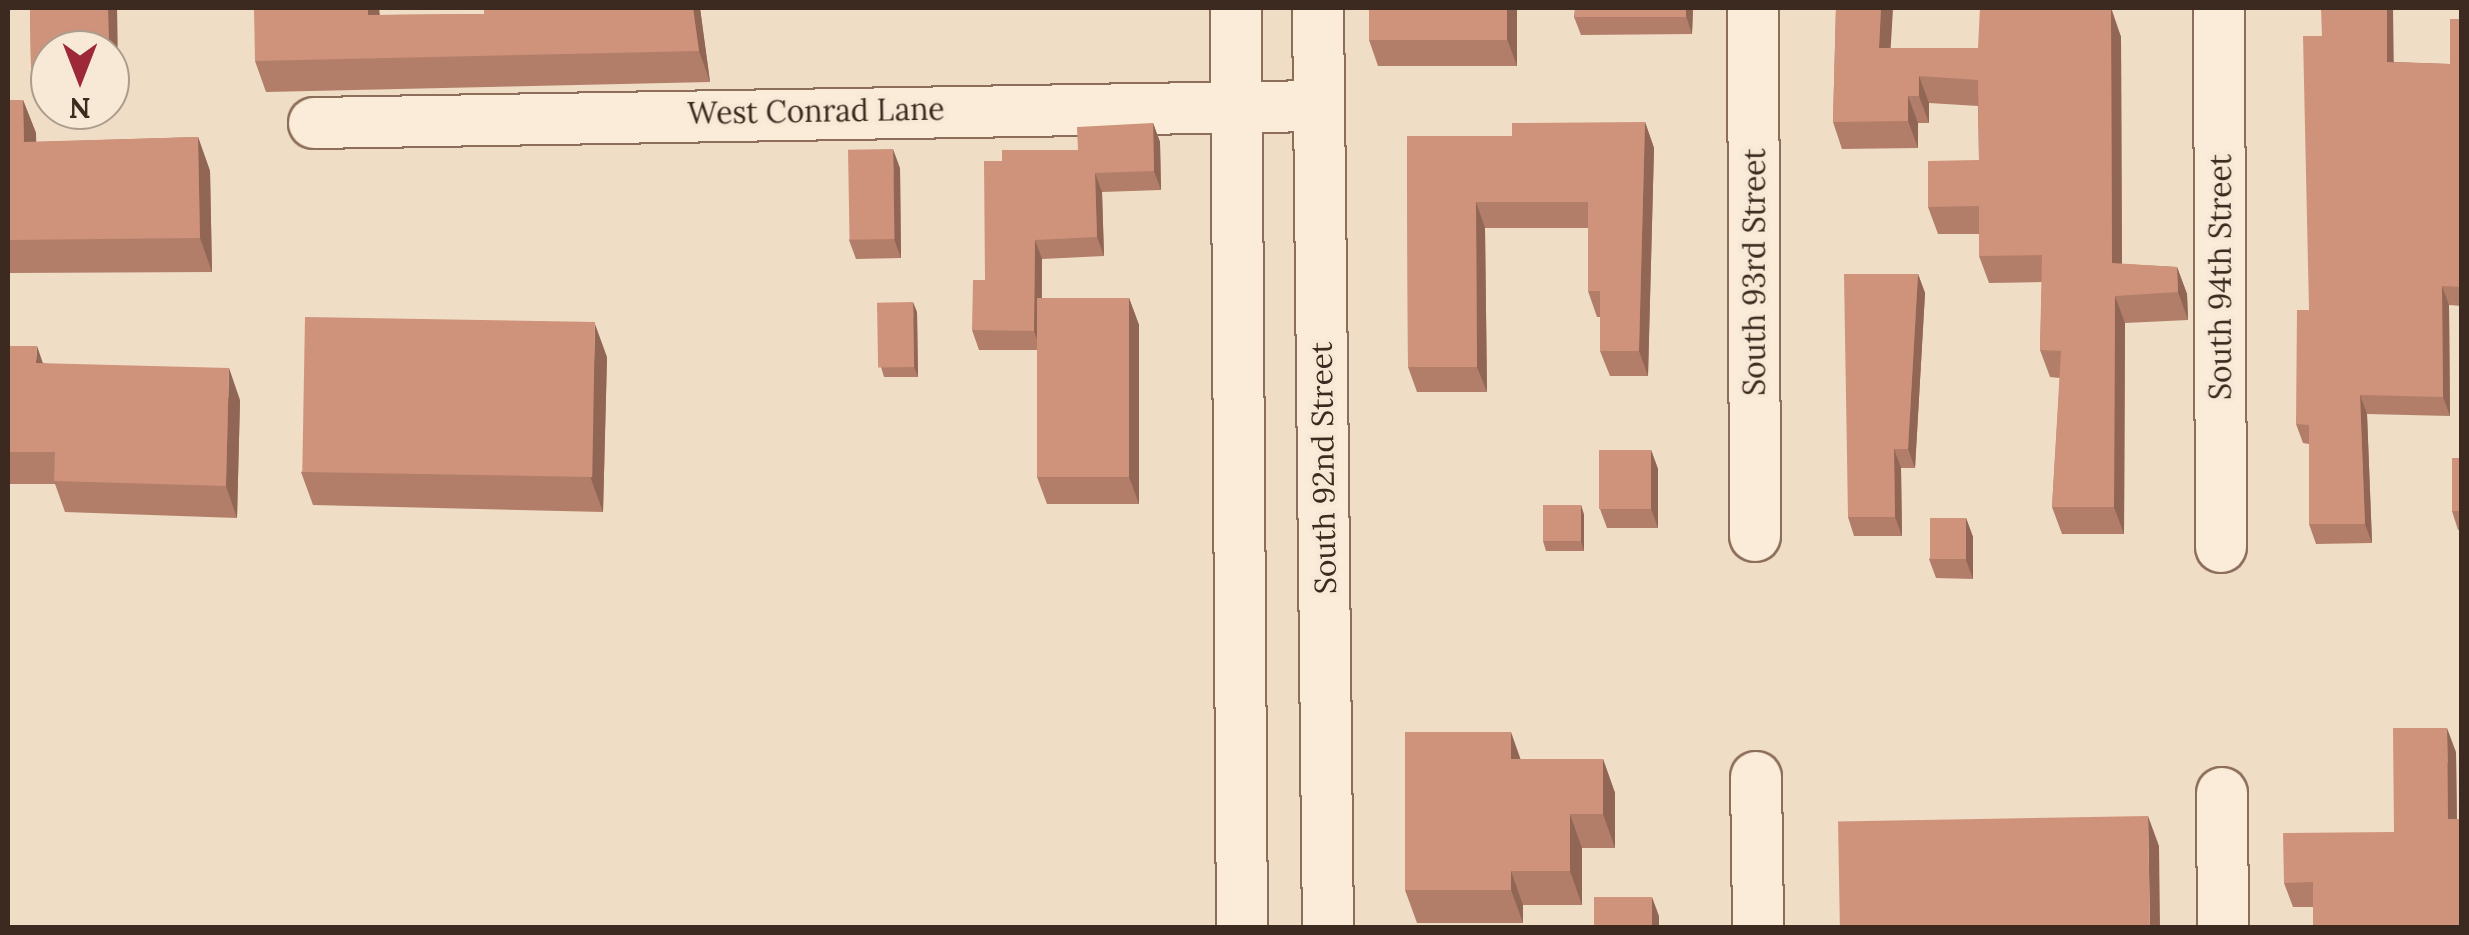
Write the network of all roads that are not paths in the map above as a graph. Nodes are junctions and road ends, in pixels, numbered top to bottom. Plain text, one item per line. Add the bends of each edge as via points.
1 (1236, 8) edge
2 (1318, 8) edge
3 (1753, 8) edge
4 (2219, 8) edge
5 (1235, 102) junction
6 (1318, 106) junction
7 (314, 123) dead end
8 (1755, 536) dead end
9 (2221, 547) dead end
10 (1756, 778) dead end
11 (2222, 792) dead end
12 (1242, 928) edge
13 (1328, 928) edge
14 (1758, 928) edge
15 (2223, 928) edge

1 - 5 street
2 - 6 street, South 92nd Street
3 - 8 street, South 93rd Street
4 - 9 street, South 94th Street
5 - 6 street, West Conrad Lane
5 - 7 street, West Conrad Lane
5 - 12 street
6 - 13 street, South 92nd Street
10 - 14 street
11 - 15 street

